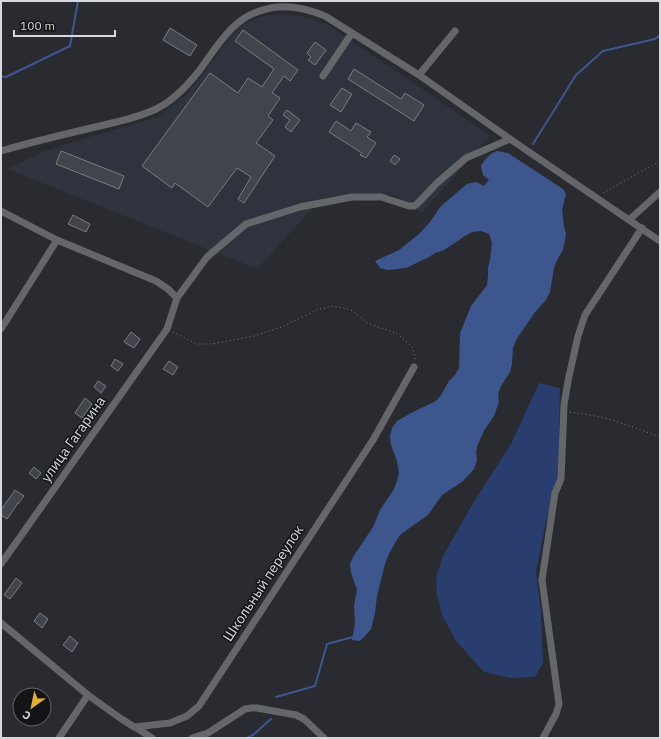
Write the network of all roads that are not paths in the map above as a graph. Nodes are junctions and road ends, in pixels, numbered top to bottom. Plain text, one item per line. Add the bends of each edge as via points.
1 (455, 31) dead end
2 (352, 33) junction
3 (419, 75) junction
4 (323, 76) dead end
5 (510, 139) junction
6 (1, 151) edge
7 (660, 192) edge
8 (1, 211) edge
9 (629, 220) junction
10 (642, 228) junction
11 (56, 240) junction
12 (660, 241) edge
13 (177, 298) junction
14 (1, 329) edge
15 (414, 367) road end
16 (1, 564) edge
17 (1, 623) edge
18 (88, 695) junction
19 (134, 727) junction
20 (59, 738) edge
21 (152, 738) edge
22 (192, 738) edge
23 (324, 738) edge
24 (543, 738) edge

1 - 3 street
2 - 3 street
2 - 4 street
2 - 6 street via 325,16 296,7 283,6 259,11 234,26 187,86 158,108 135,118
3 - 5 street
5 - 9 street
5 - 13 street, улица Гагарина via 466,158 414,206 381,196 352,197 300,207 246,224 207,257
7 - 9 street
8 - 11 street
9 - 10 street
10 - 12 street
10 - 24 street via 585,315 568,381 560,478 555,493 542,580 559,704
11 - 13 street via 156,281
11 - 14 street
13 - 16 street, улица Гагарина via 167,329
15 - 19 street, Школьный переулок via 373,440 199,706 187,716 170,723
17 - 18 street
18 - 19 street
18 - 20 street
19 - 21 street
22 - 23 street via 208,733 250,708 296,715

